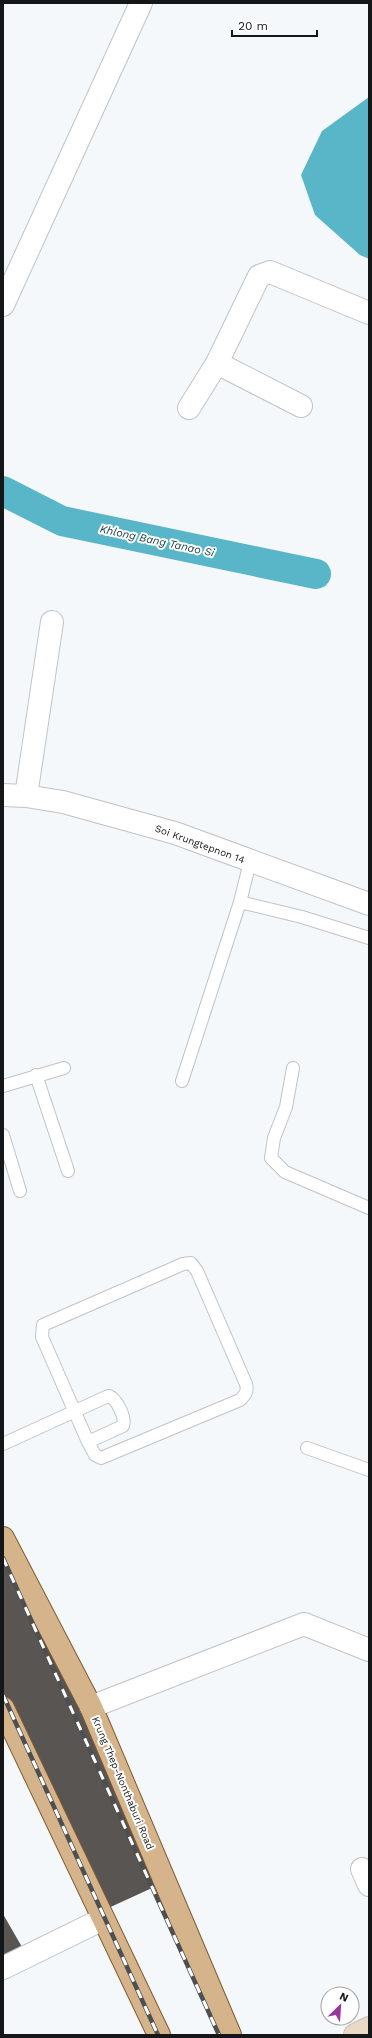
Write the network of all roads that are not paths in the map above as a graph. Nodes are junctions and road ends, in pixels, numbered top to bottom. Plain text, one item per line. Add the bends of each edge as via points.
1 (141, 3) edge
2 (3, 305) edge
3 (369, 313) edge
4 (217, 363) junction
5 (301, 406) dead end
6 (188, 408) dead end
7 (52, 622) dead end
8 (3, 795) edge
9 (26, 796) junction
10 (250, 862) junction
11 (240, 902) junction
12 (369, 904) edge
13 (369, 938) edge
14 (64, 1068) dead end
15 (293, 1068) dead end
16 (36, 1076) junction
17 (182, 1081) dead end
18 (3, 1086) edge
19 (3, 1135) edge
20 (68, 1171) dead end
21 (20, 1191) dead end
22 (369, 1208) edge
23 (74, 1412) junction
24 (88, 1442) junction
25 (3, 1444) edge
26 (307, 1448) dead end
27 (369, 1470) edge
28 (3, 1538) edge
29 (369, 1650) edge
30 (91, 1707) junction
31 (3, 1708) edge
32 (103, 1919) junction
33 (3, 1968) edge
34 (369, 2028) edge
35 (158, 2035) edge
36 (230, 2035) edge
37 (355, 2035) edge

1 - 2 street
3 - 4 street via 270,272 259,276
4 - 5 street
4 - 6 street
7 - 9 street
8 - 9 street, Soi Krungtepnon 14
9 - 10 street, Soi Krungtepnon 14 via 63,802 175,833
10 - 11 lane
10 - 12 street, Soi Krungtepnon 14
11 - 13 lane via 302,917
11 - 17 lane
14 - 16 lane
15 - 22 lane via 286,1107 274,1138 271,1158 284,1172
16 - 18 lane
16 - 20 lane
19 - 21 lane
23 - 24 lane
23 - 24 lane via 109,1396 113,1398 124,1419 123,1426
23 - 24 lane via 42,1336 43,1325 188,1262 195,1265 246,1384 245,1396 101,1458 95,1455
23 - 25 lane
26 - 27 lane
28 - 30 main road, Krung Thep-Nonthaburi Road
29 - 30 street via 304,1624
30 - 36 main road, Krung Thep-Nonthaburi Road
31 - 32 main road
32 - 33 street
32 - 35 main road
34 - 37 street

